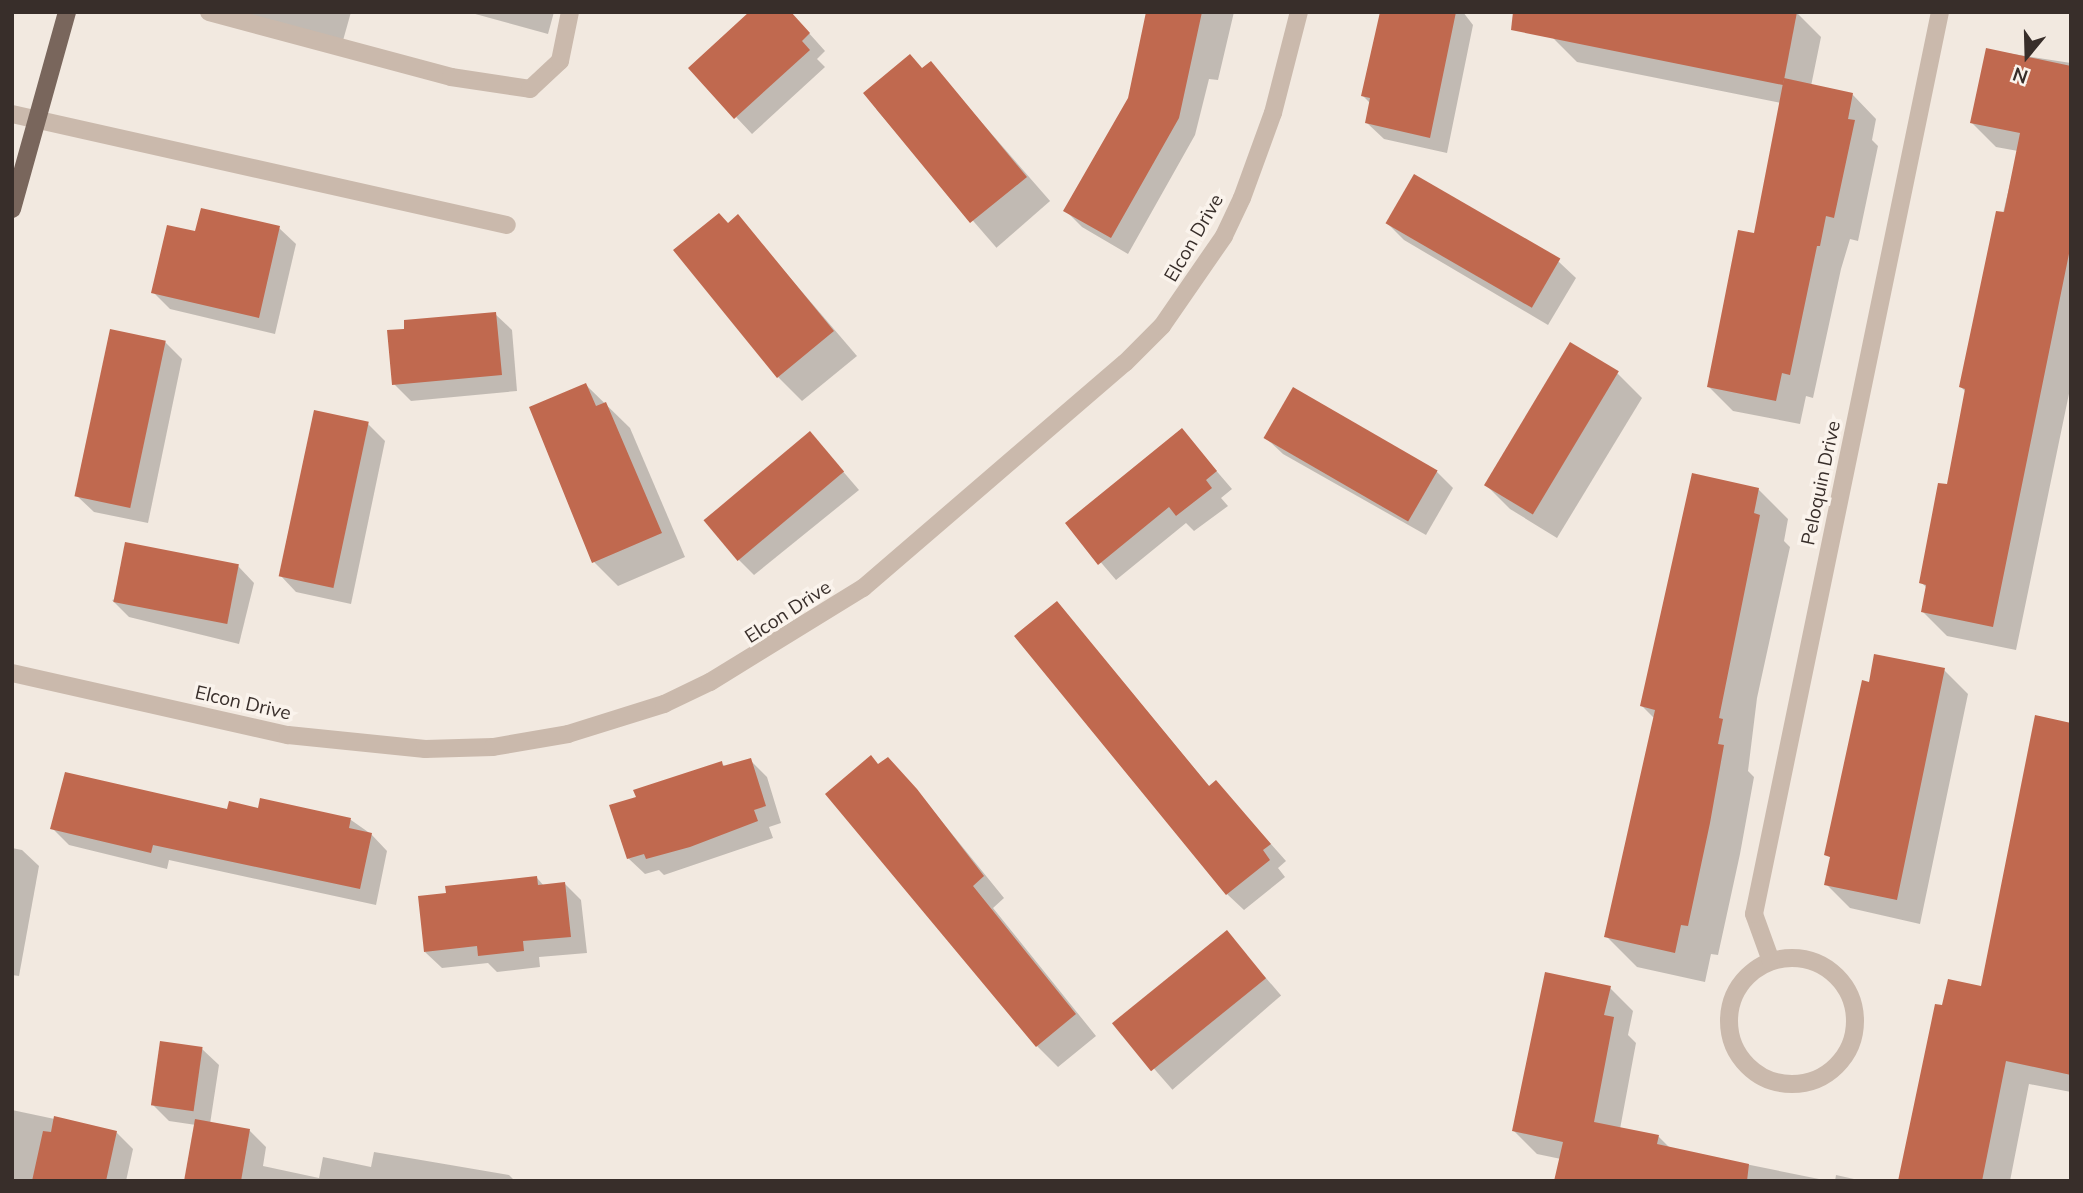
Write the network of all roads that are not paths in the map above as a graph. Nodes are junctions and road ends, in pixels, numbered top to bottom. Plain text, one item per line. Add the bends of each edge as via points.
1 (67, 12) edge
2 (209, 12) edge
3 (570, 12) edge
4 (1299, 12) edge
5 (1940, 12) edge
6 (12, 114) edge
7 (37, 121) junction
8 (12, 209) edge
9 (508, 225) dead end
10 (12, 673) edge
11 (1770, 961) junction

1 - 7 main road
2 - 3 street via 451,77 530,89 560,61
4 - 10 street, Elcon Drive via 1273,113 1242,198 1224,236 1162,326 1115,372 863,587 788,638 710,682 664,704 568,734 493,747 425,749 288,735
5 - 11 street, Peloquin Drive via 1754,914
6 - 7 street
7 - 8 main road
7 - 9 street
11 - 11 street via 1737,990 1730,1011 1730,1033 1743,1059 1766,1078 1810,1082 1835,1067 1849,1048 1855,1027 1853,1003 1835,974 1816,963 1793,957

